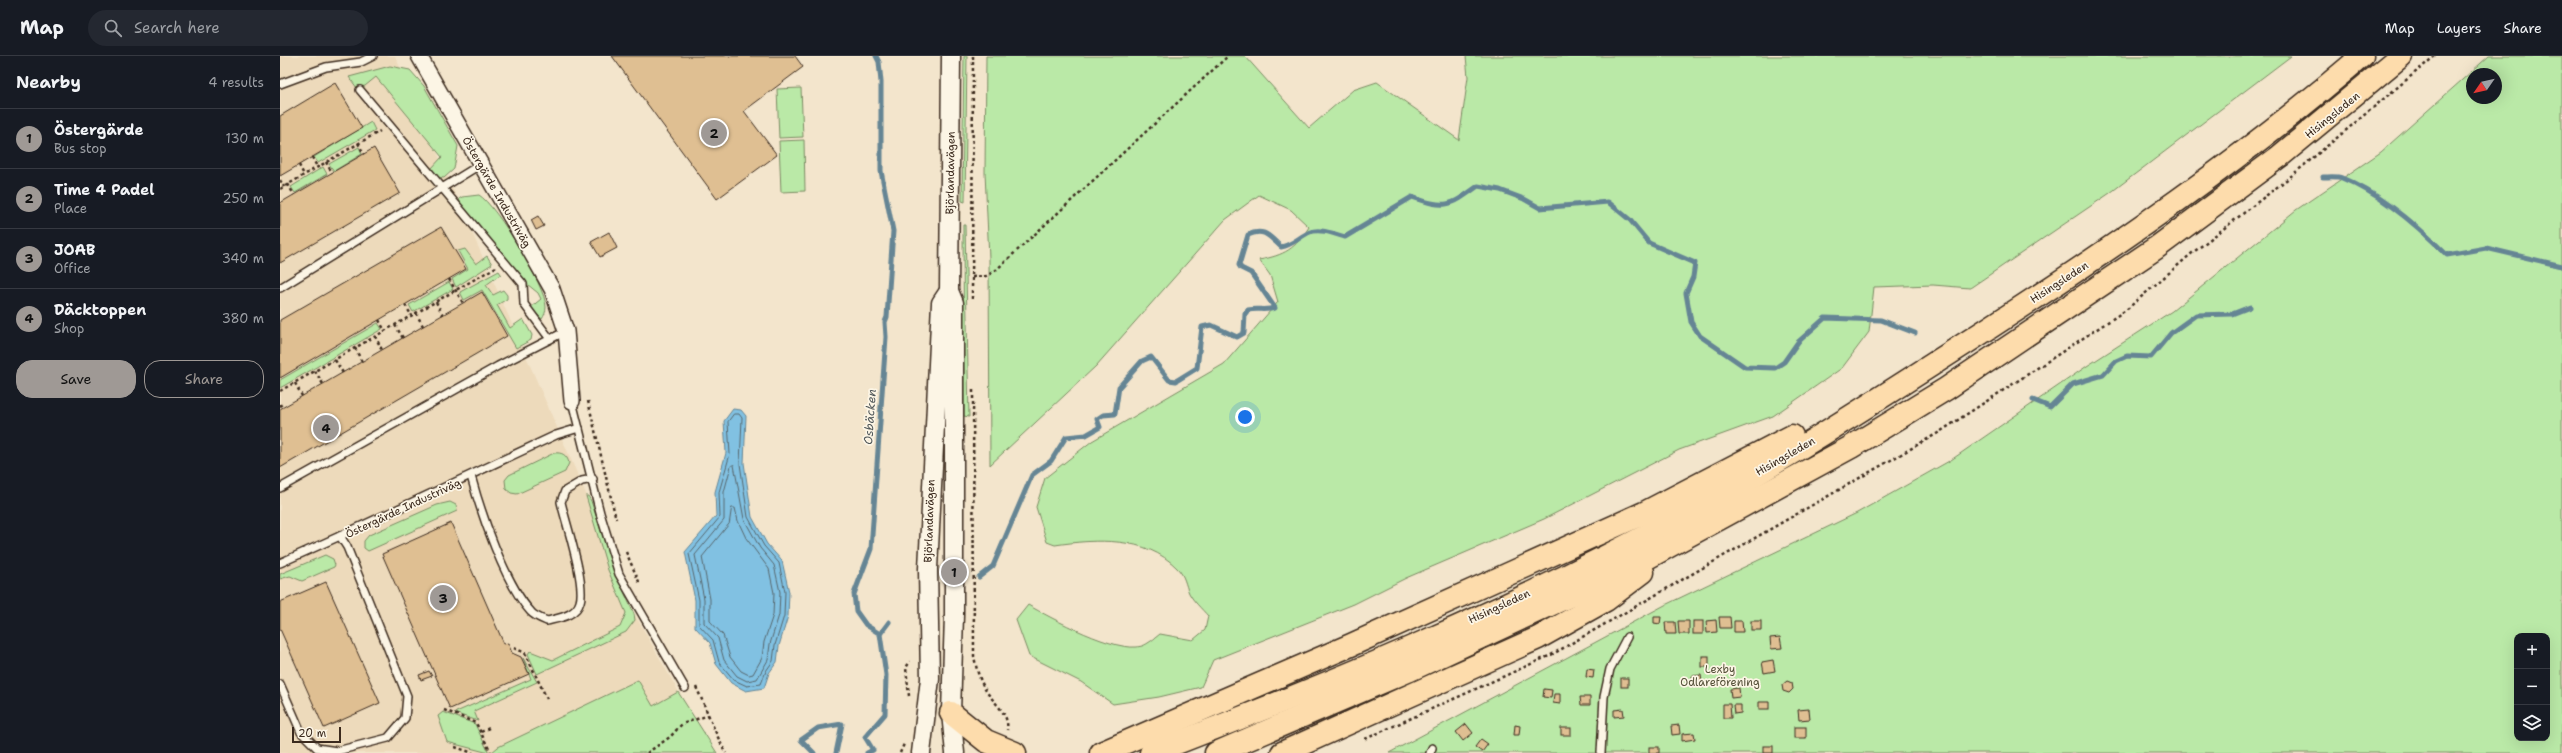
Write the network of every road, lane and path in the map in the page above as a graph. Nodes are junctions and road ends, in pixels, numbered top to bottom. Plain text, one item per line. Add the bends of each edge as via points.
1 (373, 56) edge
2 (419, 56) edge
3 (951, 56) edge
4 (973, 56) edge
5 (1228, 56) edge
6 (2362, 56) edge
7 (2401, 56) edge
8 (280, 84) edge
9 (360, 90) dead end
10 (389, 126) junction
11 (358, 143) junction
12 (364, 154) dead end
13 (312, 157) dead end
14 (326, 162) junction
15 (481, 164) junction
16 (299, 165) dead end
17 (318, 167) junction
18 (332, 173) dead end
19 (304, 175) junction
20 (280, 180) edge
21 (288, 184) junction
22 (284, 187) junction
23 (280, 189) edge
24 (442, 189) junction
25 (294, 195) dead end
26 (505, 262) junction
27 (972, 277) junction
28 (449, 279) dead end
29 (280, 288) edge
30 (456, 290) junction
31 (949, 291) junction
32 (436, 302) junction
33 (463, 303) dead end
34 (405, 305) dead end
35 (972, 306) dead end
36 (416, 313) junction
37 (443, 315) dead end
38 (412, 316) junction
39 (378, 320) dead end
40 (395, 325) junction
41 (423, 326) dead end
42 (385, 331) junction
43 (566, 331) junction
44 (375, 336) junction
45 (403, 338) dead end
46 (550, 339) junction
47 (355, 348) junction
48 (382, 350) dead end
49 (335, 360) junction
50 (362, 362) dead end
51 (1932, 364) junction
52 (315, 371) junction
53 (343, 373) dead end
54 (295, 382) junction
55 (323, 384) dead end
56 (973, 385) dead end
57 (280, 391) edge
58 (572, 394) junction
59 (302, 396) dead end
60 (280, 404) edge
61 (282, 408) dead end
62 (579, 428) junction
63 (471, 476) junction
64 (593, 479) junction
65 (280, 488) edge
66 (616, 522) dead end
67 (1693, 533) junction
68 (340, 536) junction
69 (625, 550) dead end
70 (280, 563) edge
71 (642, 588) dead end
72 (1627, 637) dead end
73 (514, 648) dead end
74 (910, 661) dead end
75 (280, 684) edge
76 (695, 684) dead end
77 (685, 688) dead end
78 (909, 698) dead end
79 (547, 699) dead end
80 (444, 710) dead end
81 (951, 713) junction
82 (710, 715) junction
83 (489, 728) dead end
84 (481, 732) junction
85 (905, 739) dead end
86 (904, 744) dead end
87 (455, 747) dead end
88 (1008, 750) edge
89 (1222, 750) edge
90 (1098, 752) edge
91 (472, 753) edge
92 (491, 753) edge
93 (647, 753) edge
94 (726, 753) edge
95 (921, 753) edge
96 (956, 753) edge
97 (1151, 753) edge
98 (1282, 753) edge
99 (1601, 753) edge

1 - 8 lane via 361,62 326,67
2 - 15 street, Östergärde Industriväg
3 - 31 street, Björlandavägen
4 - 27 path
5 - 27 path via 995,271 986,276
6 - 51 highway, Hisingsleden via 2141,228
7 - 67 highway, Hisingsleden via 2280,156 2074,305 1946,389 1864,438
9 - 10 lane
10 - 11 path
10 - 24 lane
11 - 12 path
11 - 14 path
13 - 17 path
14 - 17 path
14 - 18 path
15 - 24 lane
15 - 43 street, Östergärde Industriväg via 552,289
16 - 19 path
17 - 19 path
19 - 21 path
20 - 22 path
21 - 22 path
21 - 25 path
22 - 23 path
24 - 26 lane
24 - 29 lane
26 - 30 path
26 - 46 lane via 523,284 524,304
27 - 35 path
28 - 30 path
30 - 32 path
30 - 33 path
31 - 81 street, Björlandavägen via 954,303 954,615
31 - 95 street, Björlandavägen via 941,303 931,461 928,569 930,679
32 - 36 path
32 - 37 path
34 - 38 path
36 - 38 path
36 - 41 path
38 - 40 path
39 - 42 path
40 - 42 path
40 - 45 path
42 - 44 path
43 - 46 lane
43 - 58 street, Östergärde Industriväg
44 - 47 path
44 - 48 path
46 - 65 lane
47 - 49 path
47 - 50 path
49 - 52 path
49 - 53 path
51 - 90 highway via 1636,517 1352,645
51 - 97 highway, Hisingsleden via 1835,427 1681,517 1604,557 1412,646
52 - 54 path
52 - 55 path
54 - 57 path
54 - 59 path
56 - 88 path via 974,656 977,673 985,690 1007,720
58 - 62 lane, Östergärde Industriväg
58 - 66 path via 584,391 588,399
60 - 61 path
62 - 63 lane, Östergärde Industriväg via 556,435
62 - 64 lane, Östergärde Industriväg
63 - 64 lane via 495,547 515,587 531,613 547,621 567,616 580,603 581,587 561,502 565,491 582,481
63 - 68 lane, Östergärde Industriväg
64 - 77 lane, Östergärde Industriväg via 600,513 619,574
67 - 89 highway, Hisingsleden via 1625,570 1408,671
67 - 98 highway via 1606,600 1538,638
68 - 70 lane
68 - 75 lane, Östergärde Industriväg via 347,547 408,696 405,718 388,738 337,751 317,748 301,732
69 - 71 path
72 - 99 lane via 1610,669 1604,697
73 - 79 path via 525,652
74 - 78 path via 906,668
76 - 82 path
80 - 84 path via 476,723
81 - 88 highway via 986,741
81 - 96 street, Björlandavägen
82 - 93 path via 682,724 670,737
82 - 94 path via 714,733
83 - 84 path
84 - 92 path
85 - 86 path
87 - 91 path

